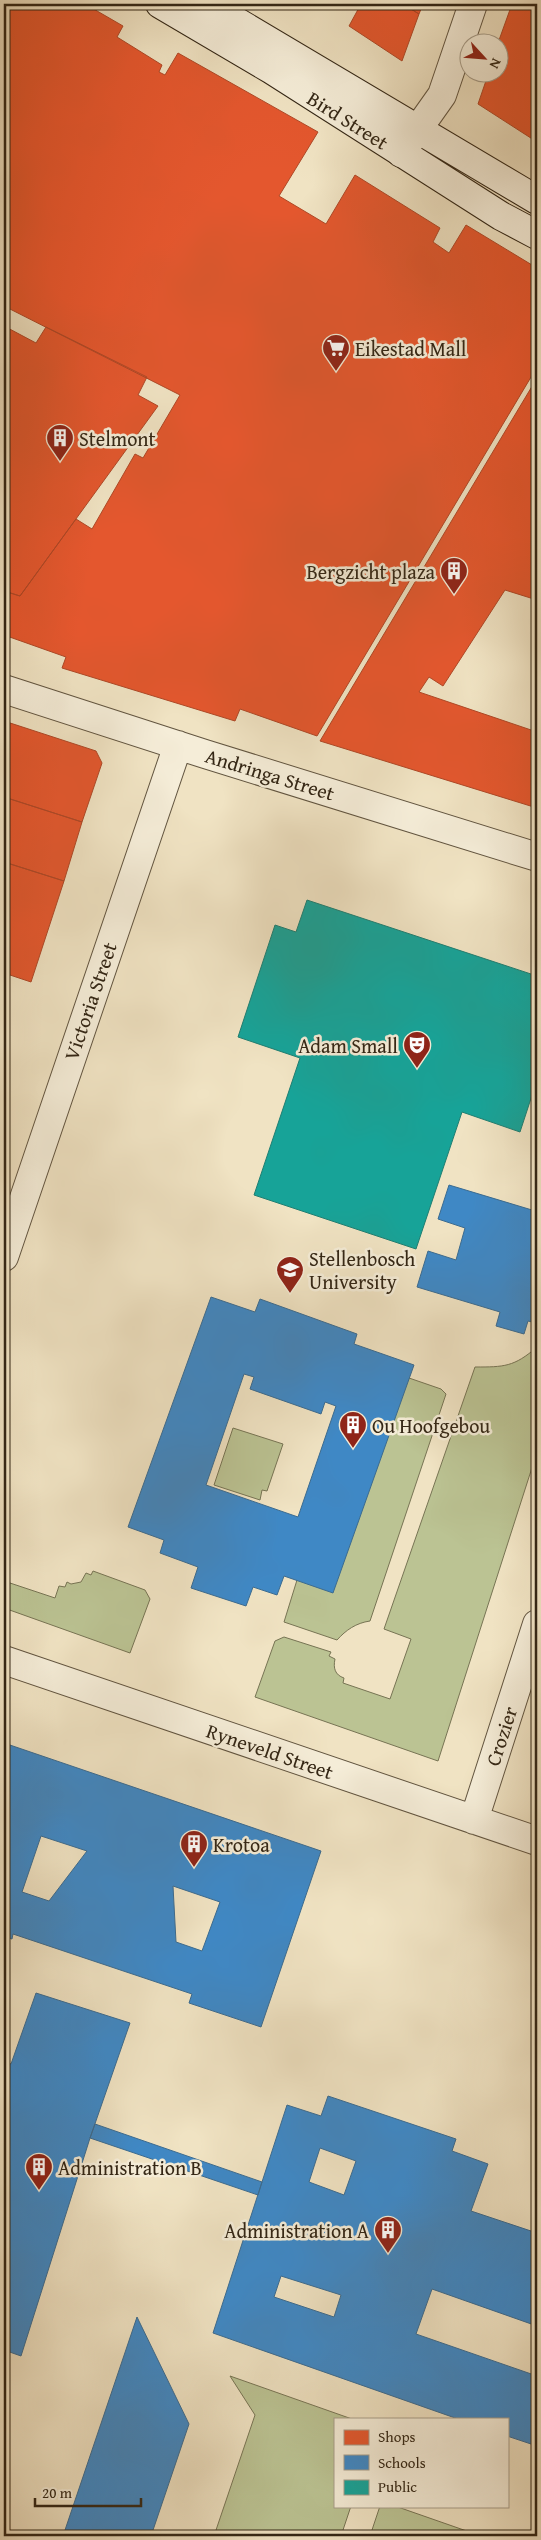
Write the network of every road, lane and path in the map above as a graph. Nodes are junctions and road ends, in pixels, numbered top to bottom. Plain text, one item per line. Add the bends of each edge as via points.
1 (160, 4) edge
2 (207, 4) edge
3 (473, 4) edge
4 (419, 128) junction
5 (401, 154) junction
6 (537, 200) edge
7 (537, 235) edge
8 (4, 688) edge
9 (178, 746) junction
10 (537, 857) edge
11 (4, 1257) edge
12 (537, 1624) edge
13 (4, 1660) edge
14 (474, 1820) junction
15 (537, 1841) edge

1 - 5 street, Bird Street via 272,70
2 - 4 street, Bird Street
3 - 4 street via 442,95
4 - 5 street
4 - 6 street, Bird Street
5 - 7 street, Bird Street
8 - 9 street, Andringa Street
9 - 10 street, Andringa Street
9 - 11 street, Victoria Street
12 - 14 street, Crozier
13 - 14 street, Ryneveld Street
14 - 15 street, Ryneveld Street

